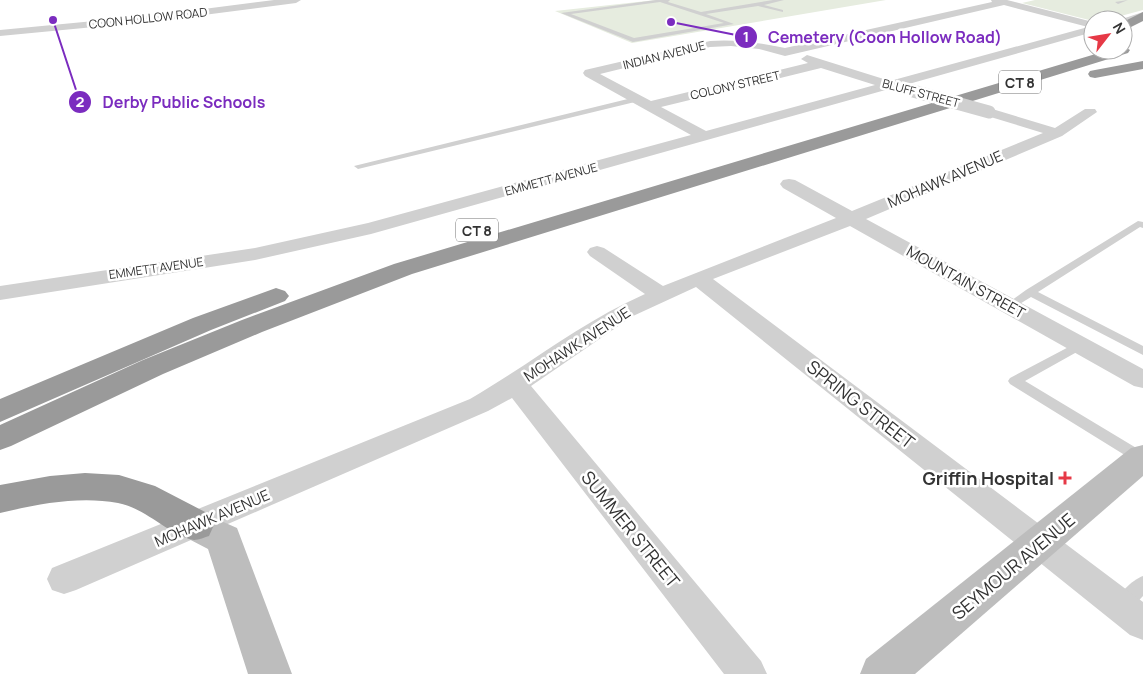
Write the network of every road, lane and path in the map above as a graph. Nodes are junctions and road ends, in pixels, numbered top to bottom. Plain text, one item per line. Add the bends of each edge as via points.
1 (296, 0) edge
2 (668, 0) edge
3 (735, 0) edge
4 (782, 0) edge
5 (1126, 0) edge
6 (661, 1) edge
7 (1000, 1) edge
8 (1118, 2) dead end
9 (758, 4) junction
10 (749, 5) junction
11 (781, 11) dead end
12 (701, 13) junction
13 (1143, 16) edge
14 (1083, 22) edge
15 (1133, 31) edge
16 (1083, 32) edge
17 (0, 33) edge
18 (1083, 45) edge
19 (1067, 51) dead end
20 (785, 52) junction
21 (1083, 52) edge
22 (1083, 54) edge
23 (821, 64) junction
24 (1143, 65) edge
25 (1002, 72) dead end
26 (892, 86) junction
27 (967, 87) junction
28 (642, 102) junction
29 (915, 102) junction
30 (1090, 112) dead end
31 (1057, 133) junction
32 (704, 136) junction
33 (358, 166) dead end
34 (789, 184) dead end
35 (850, 219) junction
36 (1143, 225) edge
37 (597, 252) dead end
38 (698, 278) junction
39 (1030, 292) junction
40 (0, 293) edge
41 (662, 295) junction
42 (1010, 306) junction
43 (1080, 345) junction
44 (1143, 351) edge
45 (1143, 380) edge
46 (515, 384) junction
47 (0, 410) edge
48 (0, 438) edge
49 (1142, 458) edge
50 (0, 499) edge
51 (196, 525) junction
52 (1040, 543) junction
53 (64, 579) dead end
54 (1136, 604) edge
55 (270, 674) edge
56 (748, 674) edge
57 (882, 674) edge

1 - 17 street, COON HOLLOW ROAD
2 - 6 lane
3 - 10 lane
4 - 9 lane
5 - 8 lane
6 - 12 lane
6 - 12 lane via 564,13 633,40 731,24
7 - 14 street
7 - 20 street, INDIAN AVENUE
9 - 10 lane
9 - 11 lane
10 - 12 lane
13 - 15 highway
16 - 26 street, EMMETT AVENUE
18 - 19 highway
20 - 23 street, BLUFF STREET
20 - 28 street, INDIAN AVENUE via 732,43 710,44 589,74
21 - 27 highway, CT 8
22 - 29 highway, CT 8
23 - 26 street, BLUFF STREET
23 - 28 street, COLONY STREET
24 - 29 highway via 1020,89
25 - 27 highway
26 - 29 street, BLUFF STREET
26 - 32 street, EMMETT AVENUE
27 - 47 highway, CT 8 via 390,256 202,324
28 - 32 street
28 - 33 lane
29 - 31 street, BLUFF STREET, bridge via 989,112
29 - 48 highway, CT 8 via 403,269 234,333
30 - 31 street, MOHAWK AVENUE
31 - 35 street, MOHAWK AVENUE
32 - 40 street, EMMETT AVENUE via 371,228 255,254
34 - 35 street, MOUNTAIN STREET
35 - 38 street, MOHAWK AVENUE
35 - 42 street, MOUNTAIN STREET
36 - 39 lane via 1138,224
37 - 41 street
38 - 41 street, MOHAWK AVENUE
38 - 52 street, SPRING STREET
39 - 42 lane
39 - 44 lane
41 - 46 street, MOHAWK AVENUE via 625,311
42 - 43 street, MOUNTAIN STREET
43 - 45 street, MOUNTAIN STREET
43 - 49 lane via 1015,381
46 - 51 street, MOHAWK AVENUE via 479,405
46 - 56 street, SUMMER STREET
49 - 52 main road, SEYMOUR AVENUE
50 - 51 highway via 37,491 108,488 133,492
51 - 53 street, MOHAWK AVENUE
51 - 55 main road via 224,539
52 - 54 street, SPRING STREET
52 - 57 main road, SEYMOUR AVENUE

